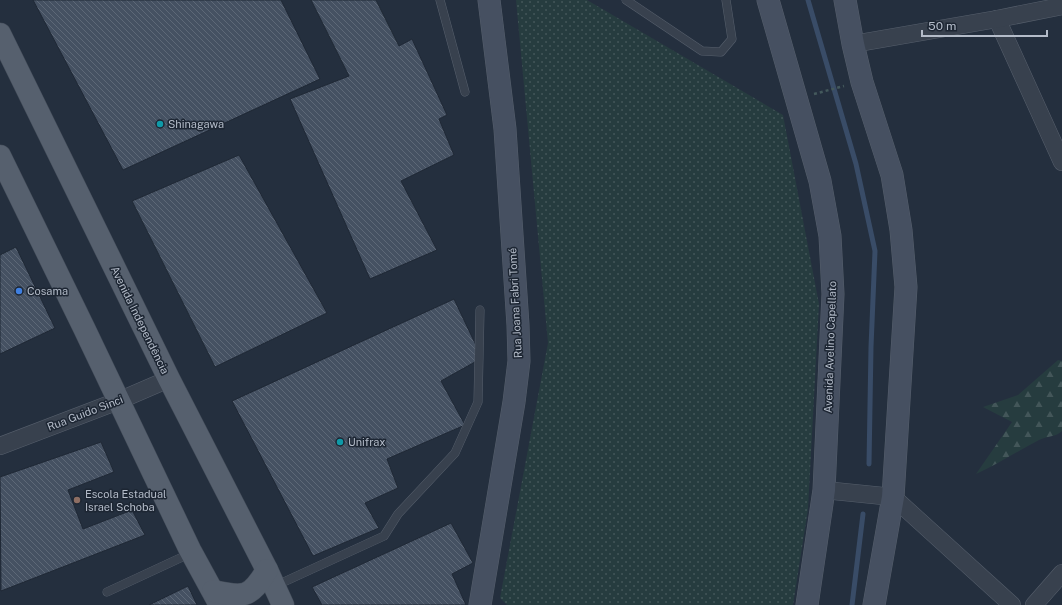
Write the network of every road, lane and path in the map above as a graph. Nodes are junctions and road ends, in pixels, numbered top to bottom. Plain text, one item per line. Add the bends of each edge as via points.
1 (440, 0) edge
2 (489, 0) edge
3 (626, 0) edge
4 (726, 0) edge
5 (768, 0) edge
6 (845, 0) edge
7 (1062, 6) edge
8 (998, 19) junction
9 (0, 34) edge
10 (853, 44) junction
11 (844, 86) dead end
12 (465, 92) dead end
13 (822, 92) dead end
14 (0, 156) edge
15 (1062, 162) edge
16 (480, 310) dead end
17 (169, 379) junction
18 (118, 401) junction
19 (0, 446) edge
20 (824, 490) junction
21 (893, 497) junction
22 (192, 553) junction
23 (1062, 573) edge
24 (275, 587) edge
25 (107, 592) dead end
26 (217, 598) edge
27 (480, 605) edge
28 (807, 605) edge
29 (874, 605) edge
30 (1012, 605) edge
31 (1034, 605) edge

1 - 12 lane
2 - 27 street, Rua Joana Fabri Tomé via 505,130 519,361
3 - 4 lane via 702,51 721,52 732,39
5 - 20 street, Avenida Avelino Capellato via 820,181 830,236 833,294
6 - 10 street
7 - 8 street
8 - 10 street
8 - 15 street
9 - 17 main road, Avenida Independência
10 - 21 street via 862,82 892,175 901,230 906,287
11 - 13 path
14 - 18 main road
16 - 24 lane via 478,402 455,453 398,514 384,536
17 - 18 street, Rua Guido Sinci
17 - 24 main road, Avenida Independência
18 - 19 street, Rua Guido Sinci
18 - 22 main road
20 - 21 street
20 - 28 street, Avenida Avelino Capellato
21 - 29 street
21 - 30 street
22 - 25 lane
22 - 26 main road
23 - 31 street
24 - 26 main road via 260,583 251,592

